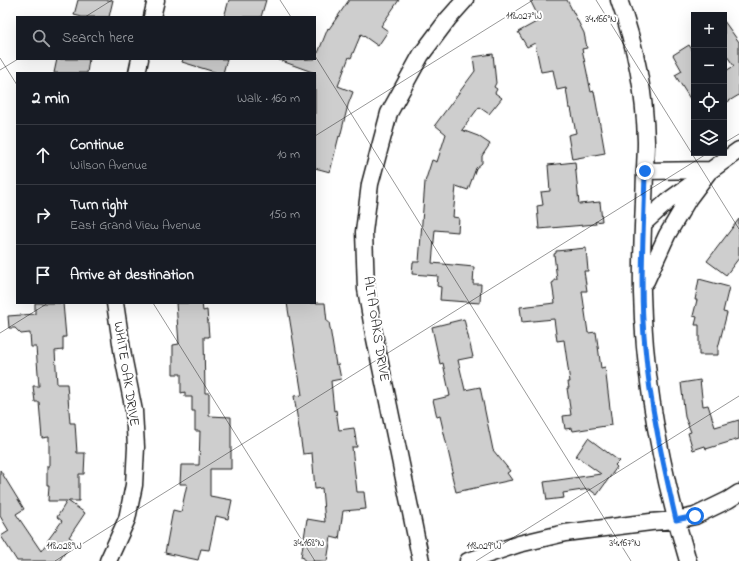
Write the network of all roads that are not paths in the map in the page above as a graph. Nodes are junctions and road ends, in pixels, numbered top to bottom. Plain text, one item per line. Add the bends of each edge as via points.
1 (156, 0) edge
2 (465, 0) edge
3 (619, 0) edge
4 (152, 16) edge
5 (140, 60) edge
6 (137, 72) edge
7 (739, 150) edge
8 (710, 170) junction
9 (645, 171) junction
10 (644, 223) junction
11 (642, 292) junction
12 (115, 304) edge
13 (739, 493) edge
14 (676, 520) junction
15 (108, 561) edge
16 (421, 561) edge
17 (468, 561) edge
18 (688, 561) edge

1 - 4 street
2 - 16 street, ALTA OAKS DRIVE via 421,55 389,113 370,184 364,232 366,290
3 - 9 street via 639,66 644,104
5 - 6 street
7 - 8 street
8 - 9 street
8 - 10 street via 668,201
8 - 11 street via 689,198 667,235
9 - 10 street
10 - 11 street
11 - 14 street via 644,345 650,396
12 - 15 street, WHITE OAK DRIVE via 134,411 136,447 134,484 127,519
13 - 14 street via 700,515
14 - 17 street via 565,533 519,544
14 - 18 street

